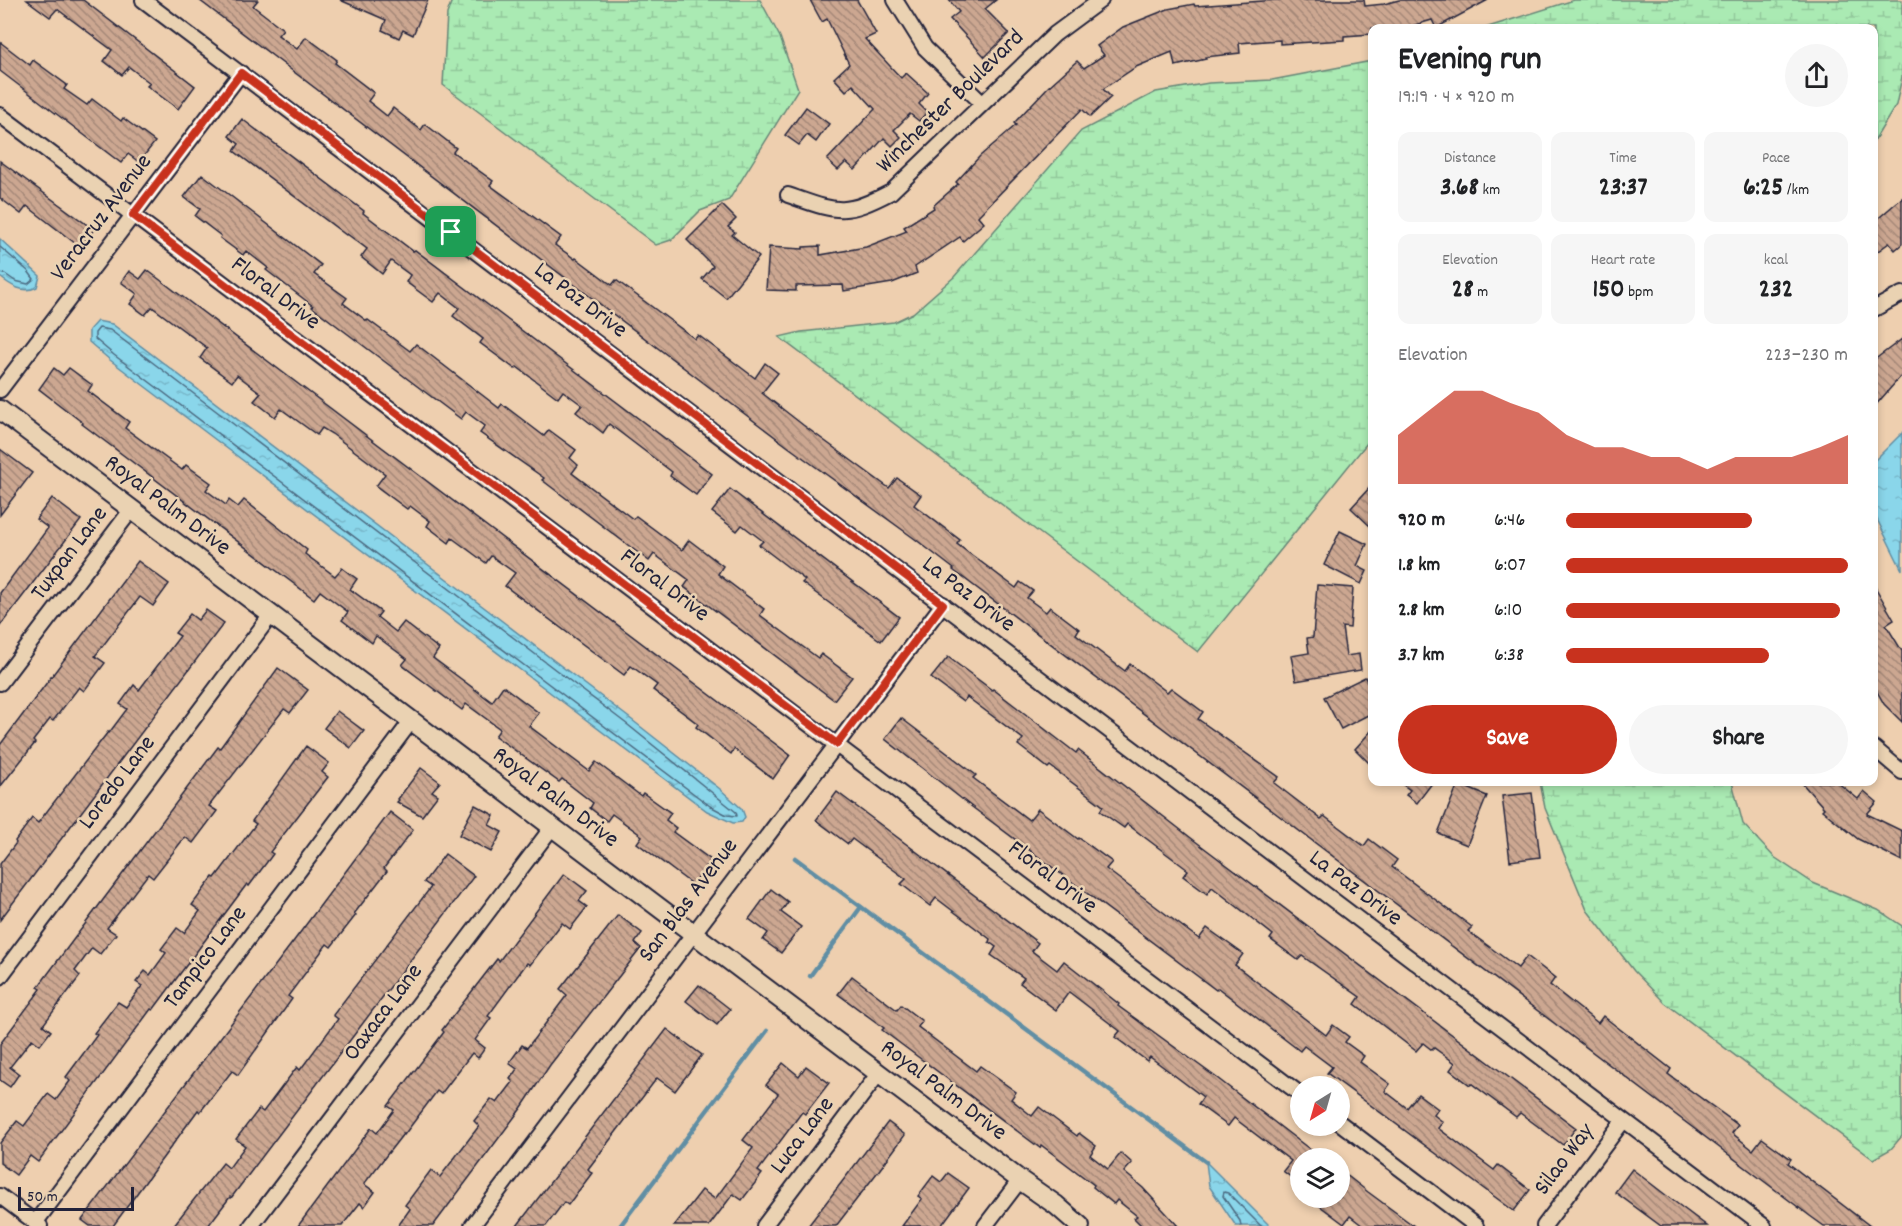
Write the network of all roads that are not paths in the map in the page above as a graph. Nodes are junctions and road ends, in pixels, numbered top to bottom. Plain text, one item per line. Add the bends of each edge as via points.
1 (143, 0) edge
2 (896, 0) edge
3 (1101, 0) edge
4 (241, 73) junction
5 (982, 103) junction
6 (0, 115) edge
7 (788, 195) dead end
8 (133, 215) junction
9 (1902, 294) edge
10 (1878, 307) edge
11 (0, 390) edge
12 (0, 410) edge
13 (132, 509) junction
14 (943, 604) junction
15 (271, 615) junction
16 (0, 683) edge
17 (412, 720) junction
18 (837, 744) junction
19 (1878, 751) edge
20 (1902, 772) edge
21 (553, 826) junction
22 (694, 933) junction
23 (0, 977) edge
24 (879, 1073) junction
25 (1290, 1086) edge
26 (1623, 1121) junction
27 (1350, 1131) edge
28 (1020, 1180) junction
29 (0, 1196) edge
30 (38, 1224) edge
31 (251, 1226) edge
32 (472, 1226) edge
33 (764, 1226) edge
34 (985, 1226) edge
35 (1080, 1226) edge
36 (1476, 1226) edge
37 (1544, 1226) edge
38 (1764, 1226) edge

1 - 4 street, La Paz Drive
2 - 5 street via 925,48
3 - 5 street, Winchester Boulevard via 1055,34
4 - 8 street, Veracruz Avenue
4 - 14 street, La Paz Drive
5 - 7 street, Winchester Boulevard via 891,192 866,205 831,210
6 - 8 street, Floral Drive
8 - 11 street, Veracruz Avenue
8 - 18 street, Floral Drive
9 - 10 street
12 - 13 street, Royal Palm Drive
13 - 15 street, Royal Palm Drive
13 - 16 street, Tuxpan Lane
14 - 18 street, San Blas Avenue
14 - 26 street, La Paz Drive
15 - 17 street, Royal Palm Drive
15 - 23 street, Loredo Lane
17 - 21 street, Royal Palm Drive
17 - 30 street, Tampico Lane
18 - 22 street, San Blas Avenue
18 - 25 street, Floral Drive
19 - 20 street
21 - 22 street, Royal Palm Drive
21 - 31 street, Oaxaca Lane
22 - 24 street, Royal Palm Drive
22 - 32 street, San Blas Avenue
24 - 28 street, Royal Palm Drive
24 - 33 street, Luca Lane
26 - 37 street, Silao Way
26 - 38 street, La Paz Drive
27 - 36 street
28 - 34 street
28 - 35 street, Royal Palm Drive
29 - 30 street

